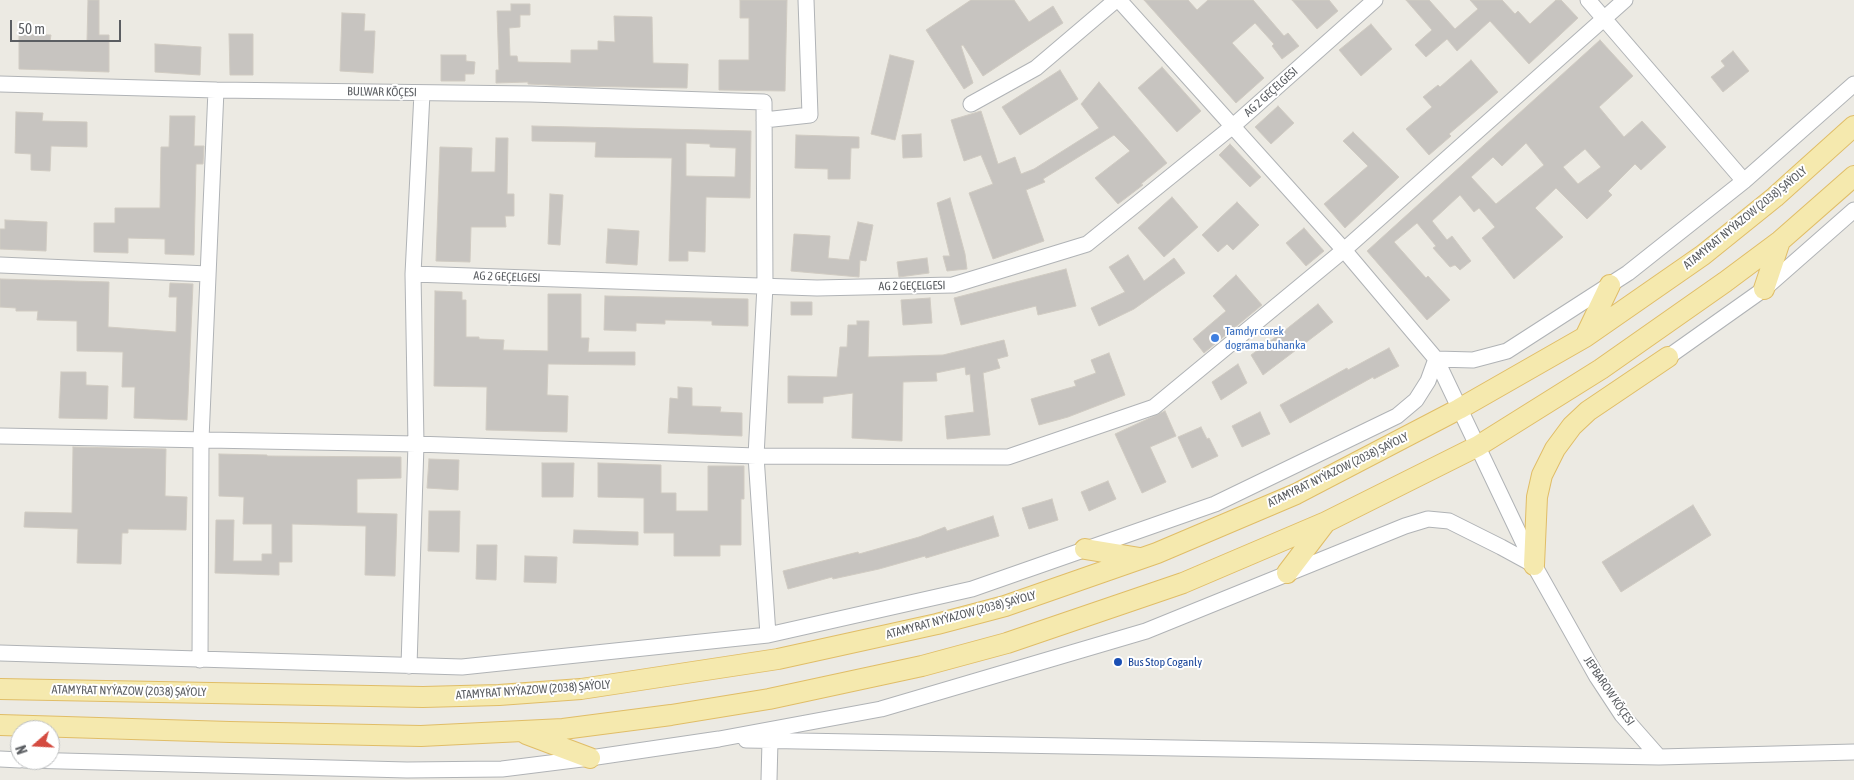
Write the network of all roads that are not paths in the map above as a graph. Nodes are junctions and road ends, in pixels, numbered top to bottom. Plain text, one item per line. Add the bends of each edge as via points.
1 (806, 0) edge
2 (1117, 0) edge
3 (1375, 0) edge
4 (1588, 0) edge
5 (1625, 0) edge
6 (1605, 20) junction
7 (0, 84) edge
8 (1854, 84) edge
9 (216, 90) junction
10 (422, 93) junction
11 (972, 104) dead end
12 (764, 120) junction
13 (1233, 126) junction
14 (1854, 126) edge
15 (1854, 176) edge
16 (1744, 182) junction
17 (1854, 210) edge
18 (1780, 241) junction
19 (1344, 250) junction
20 (0, 265) edge
21 (208, 274) junction
22 (413, 274) junction
23 (1610, 285) junction
24 (766, 286) junction
25 (1764, 288) junction
26 (1585, 337) junction
27 (1668, 357) junction
28 (1436, 359) junction
29 (1601, 369) junction
30 (1459, 409) junction
31 (0, 436) edge
32 (201, 439) junction
33 (416, 444) junction
34 (1478, 446) junction
35 (756, 456) junction
36 (1326, 522) junction
37 (1085, 550) junction
38 (1142, 558) junction
39 (1534, 565) junction
40 (1287, 573) junction
41 (768, 635) junction
42 (0, 653) edge
43 (200, 660) junction
44 (409, 666) junction
45 (0, 689) edge
46 (0, 725) edge
47 (517, 731) junction
48 (724, 738) junction
49 (770, 741) junction
50 (1854, 752) edge
51 (1658, 757) junction
52 (590, 758) junction
53 (60, 761) edge
54 (769, 780) edge

1 - 12 street via 810,115
2 - 11 street via 1036,68
2 - 13 street, JEPBAROW KÖÇESI
3 - 13 street, AG 2 GEÇELGESI
4 - 6 street
5 - 6 street
6 - 16 street
6 - 19 street
7 - 9 street, BULWAR KÖÇESI
8 - 16 street
9 - 10 street, BULWAR KÖÇESI
9 - 21 street
10 - 12 street, BULWAR KÖÇESI via 764,102
10 - 22 street
12 - 24 street
13 - 19 street, JEPBAROW KÖÇESI
13 - 24 street, AG 2 GEÇELGESI via 1087,244 953,285
14 - 26 main road, ATAMYRAT NYÝAZOW (2038) ŞAÝOLY via 1775,197 1703,255
15 - 18 main road
16 - 23 street
17 - 25 street
18 - 25 main road
18 - 29 main road
19 - 28 street, JEPBAROW KÖÇESI
19 - 35 street via 1154,407 1008,457
20 - 21 street
21 - 32 street
22 - 24 street, AG 2 GEÇELGESI
22 - 33 street
23 - 26 main road
23 - 28 street via 1506,351 1473,360
24 - 35 street
25 - 27 street
26 - 30 main road, ATAMYRAT NYÝAZOW (2038) ŞAÝOLY
27 - 29 main road
27 - 39 main road via 1588,411 1555,449 1542,475 1537,497
28 - 30 street, JEPBAROW KÖÇESI
28 - 37 street via 1416,400 1397,416 1215,504
29 - 34 main road
30 - 34 street, JEPBAROW KÖÇESI
30 - 38 main road, ATAMYRAT NYÝAZOW (2038) ŞAÝOLY via 1296,494
31 - 32 street
32 - 33 street
32 - 43 street
33 - 35 street
33 - 44 street
34 - 36 main road
34 - 39 street, JEPBAROW KÖÇESI
35 - 41 street
36 - 40 main road
36 - 47 main road via 1183,583 1007,643 922,666 769,700 563,729
37 - 38 main road
37 - 41 street via 972,589
38 - 45 main road, ATAMYRAT NYÝAZOW (2038) ŞAÝOLY via 1005,606 918,628 778,659 581,689 423,697
39 - 40 street via 1449,521 1428,519
39 - 51 street, JEPBAROW KÖÇESI via 1597,677 1622,715
40 - 48 street via 1146,631 881,709
41 - 44 street via 462,667
42 - 43 street
43 - 44 street
46 - 47 main road via 421,736
47 - 52 main road
48 - 49 street
48 - 52 street
49 - 51 street
49 - 54 street
50 - 51 street
52 - 53 street via 502,769 407,770

